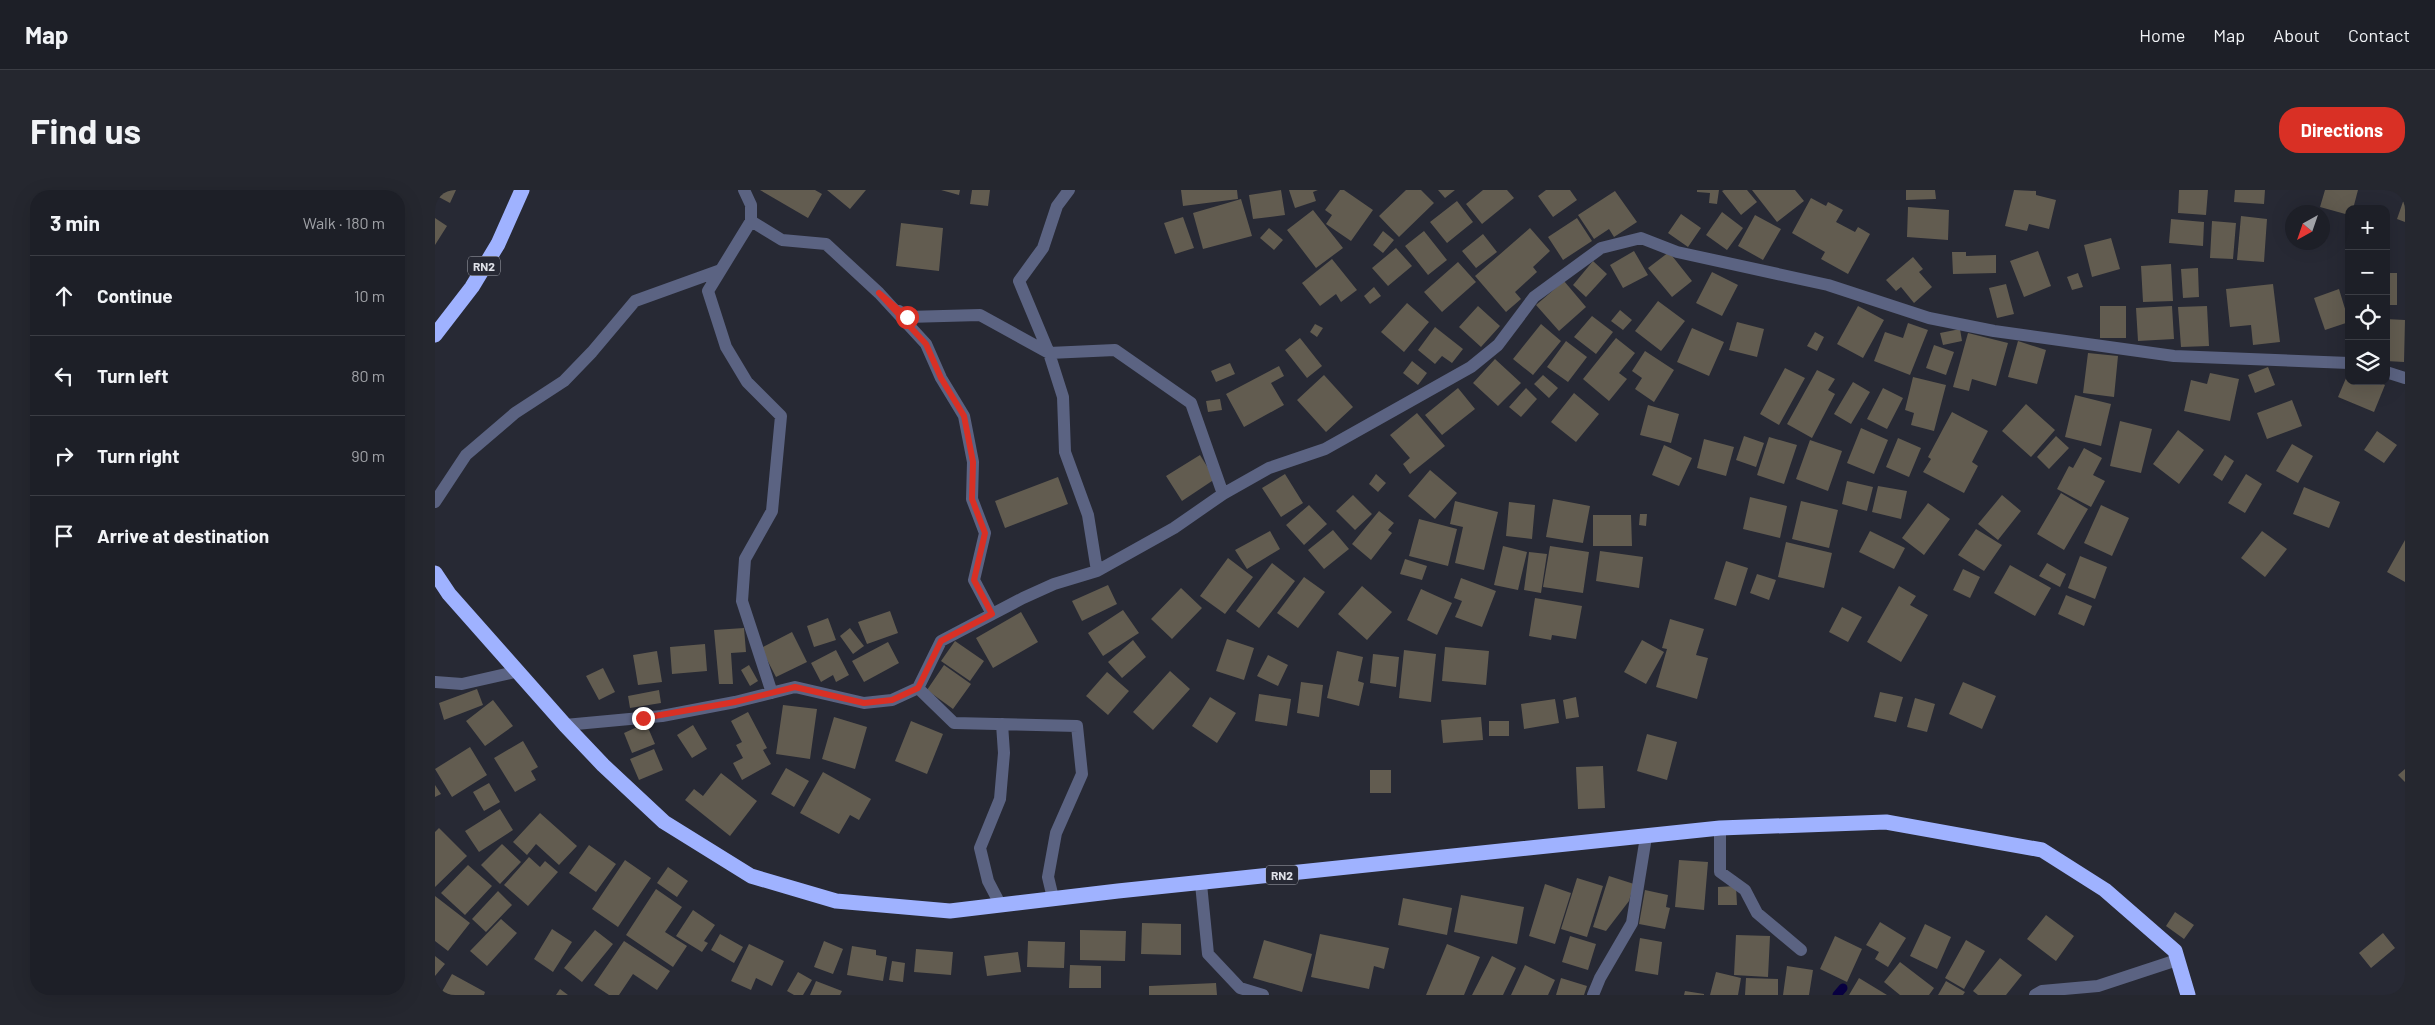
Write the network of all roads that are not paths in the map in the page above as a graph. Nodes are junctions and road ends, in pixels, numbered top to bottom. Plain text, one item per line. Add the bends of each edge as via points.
1 (521, 190) edge
2 (744, 190) edge
3 (1069, 190) edge
4 (751, 221) junction
5 (721, 270) junction
6 (879, 293) junction
7 (435, 335) edge
8 (1049, 353) junction
9 (2345, 363) edge
10 (2390, 373) edge
11 (2405, 378) edge
12 (1223, 494) junction
13 (435, 502) edge
14 (1097, 571) junction
15 (435, 573) edge
16 (992, 614) junction
17 (519, 671) junction
18 (435, 682) edge
19 (918, 688) junction
20 (772, 692) junction
21 (1002, 724) junction
22 (565, 725) junction
23 (1720, 828) junction
24 (1646, 837) junction
25 (1201, 884) junction
26 (1053, 898) junction
27 (1000, 904) junction
28 (1801, 950) dead end
29 (2177, 960) junction
30 (1263, 995) edge
31 (1593, 995) edge
32 (2035, 995) edge
33 (2188, 995) edge

1 - 7 highway, RN2 via 498,244
2 - 4 street via 751,205
3 - 8 street via 1057,206 1043,248 1019,281
4 - 5 street
4 - 6 street via 782,240 827,244
5 - 13 street via 635,301 564,381 515,413 466,455
5 - 20 street via 708,291 726,348 747,382 781,416 772,511 745,559 742,601
6 - 8 street via 907,317 980,315
6 - 16 street via 926,344 941,378 964,416 973,462 972,499 985,533 974,580
8 - 12 street via 1115,350 1191,403
8 - 14 street via 1063,397 1065,452 1088,515
9 - 12 street via 2174,356 1994,330 1929,318 1829,285 1677,252 1641,238 1601,248 1534,297 1499,345 1471,367 1325,448 1269,468
10 - 11 street
12 - 14 street via 1174,528
14 - 16 street via 1054,584
15 - 17 highway, RN2 via 449,594
16 - 19 street via 941,641
17 - 18 street via 462,684
17 - 22 highway, RN2
19 - 20 street via 892,700 864,703 795,687
19 - 21 street via 954,723
20 - 22 street via 662,716
21 - 26 street via 1077,726 1082,774 1056,833 1048,877
21 - 27 street via 1004,753 999,799 981,848 988,880
22 - 27 highway, RN2 via 664,822 751,876 836,901 950,911
23 - 24 highway, RN2
23 - 28 street via 1720,872 1745,890 1757,913
23 - 29 highway, RN2 via 1886,822 2042,850 2105,890 2175,951
24 - 25 highway, RN2
24 - 31 street via 1632,923
25 - 26 highway, RN2
25 - 30 street via 1208,954 1240,988
26 - 27 highway, RN2
29 - 32 street via 2099,986 2042,991
29 - 33 highway, RN2

